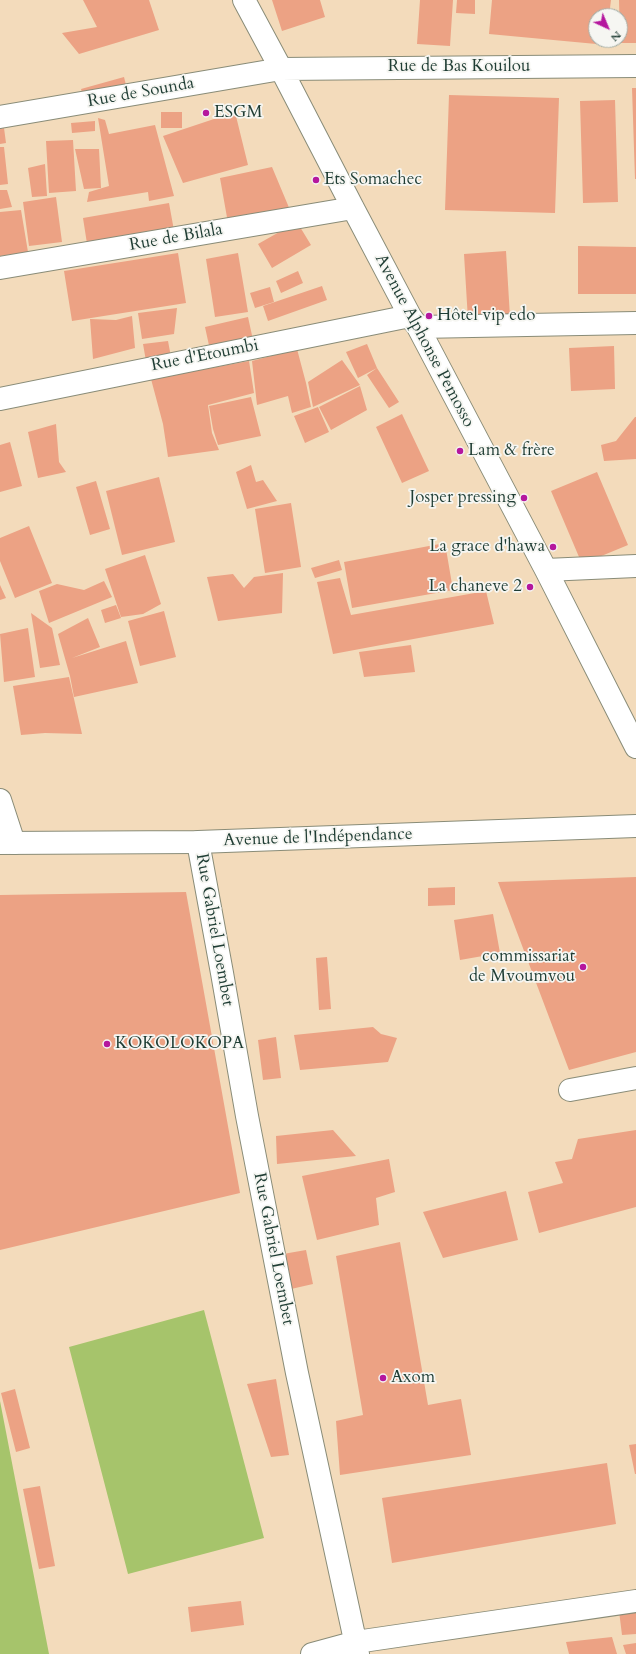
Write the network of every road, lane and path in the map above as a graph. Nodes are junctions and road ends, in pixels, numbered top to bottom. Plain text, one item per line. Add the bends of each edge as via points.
1 (244, 0) edge
2 (636, 66) edge
3 (281, 69) junction
4 (0, 117) edge
5 (353, 208) junction
6 (0, 268) edge
7 (414, 321) junction
8 (636, 322) edge
9 (0, 399) edge
10 (636, 566) edge
11 (546, 570) junction
12 (636, 747) edge
13 (0, 800) edge
14 (636, 826) edge
15 (198, 842) junction
16 (7, 843) edge
17 (636, 1078) edge
18 (570, 1090) dead end
19 (636, 1601) edge
20 (357, 1648) edge
21 (312, 1654) edge

1 - 3 street, Avenue Alphonse Pemosso
2 - 3 street, Rue de Bas Kouilou
3 - 4 street, Rue de Sounda
3 - 5 street, Avenue Alphonse Pemosso
5 - 6 street, Rue de Bilala
5 - 7 street, Avenue Alphonse Pemosso
7 - 8 street, Rue d'Etoumbi
7 - 9 street, Rue d'Etoumbi
7 - 11 street, Avenue Alphonse Pemosso
10 - 11 street
11 - 12 street, Avenue Alphonse Pemosso
13 - 16 street
14 - 15 street, Avenue de l'Indépendance
15 - 16 street, Avenue de l'Indépendance
15 - 20 street, Rue Gabriel Loembet via 247,1116 297,1373
17 - 18 street
19 - 20 street
20 - 21 street

